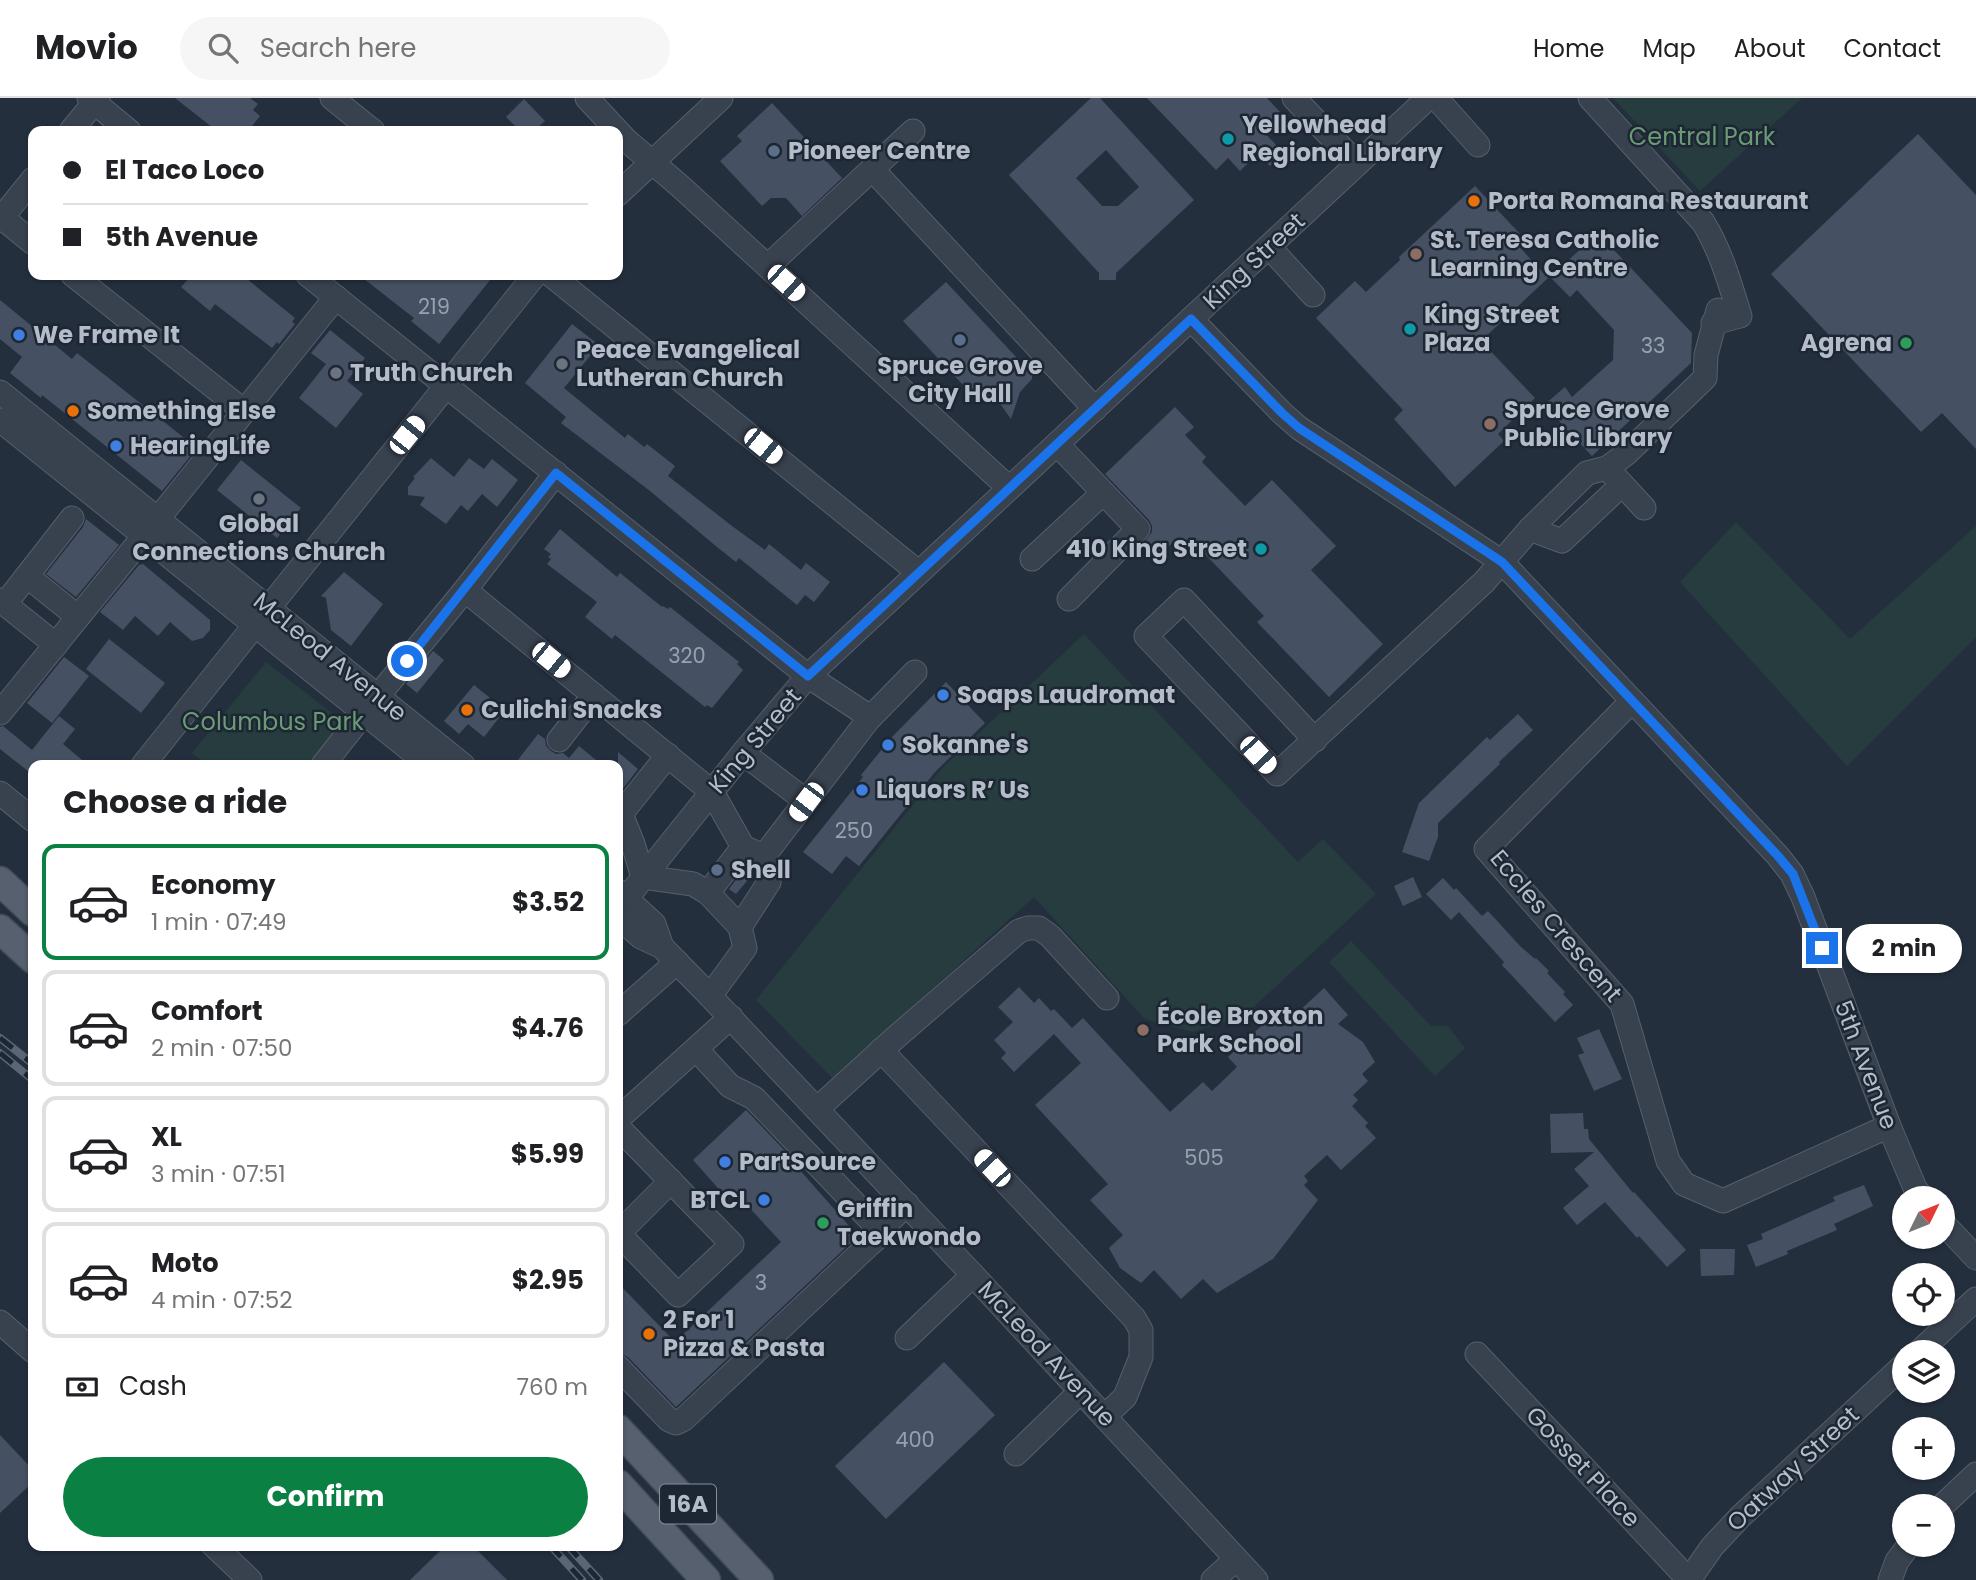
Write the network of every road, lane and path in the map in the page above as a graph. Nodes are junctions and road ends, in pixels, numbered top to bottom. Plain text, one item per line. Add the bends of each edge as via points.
1 (332, 98) edge
2 (587, 98) edge
3 (721, 98) edge
4 (1294, 98) edge
5 (1428, 98) edge
6 (1436, 98) edge
7 (1590, 98) edge
8 (94, 99) edge
9 (75, 126) edge
10 (124, 126) edge
11 (367, 126) edge
12 (613, 126) edge
13 (913, 131) dead end
14 (623, 137) edge
15 (1478, 145) dead end
16 (652, 163) junction
17 (1357, 164) junction
18 (872, 169) junction
19 (28, 184) edge
20 (623, 189) edge
21 (1, 218) edge
22 (28, 239) edge
23 (1269, 247) junction
24 (768, 266) junction
25 (79, 280) edge
26 (314, 280) edge
27 (531, 280) edge
28 (557, 280) edge
29 (1313, 295) dead end
30 (336, 297) junction
31 (1191, 319) junction
32 (447, 386) junction
33 (0, 392) edge
34 (1095, 409) junction
35 (244, 411) junction
36 (0, 420) edge
37 (1057, 444) junction
38 (1606, 468) junction
39 (556, 473) junction
40 (1009, 488) junction
41 (1103, 493) junction
42 (1613, 493) dead end
43 (1644, 508) dead end
44 (72, 518) dead end
45 (151, 528) junction
46 (1530, 529) junction
47 (1032, 559) dead end
48 (1502, 562) junction
49 (918, 572) junction
50 (27, 576) junction
51 (465, 590) junction
52 (1069, 599) dead end
53 (3, 602) edge
54 (78, 617) junction
55 (262, 617) junction
56 (56, 645) junction
57 (915, 673) dead end
58 (808, 676) junction
59 (594, 695) junction
60 (1632, 701) junction
61 (371, 705) junction
62 (0, 713) edge
63 (870, 717) junction
64 (559, 740) dead end
65 (1315, 740) junction
66 (743, 753) junction
67 (668, 755) junction
68 (147, 760) edge
69 (327, 760) edge
70 (424, 760) edge
71 (455, 760) edge
72 (712, 792) junction
73 (0, 793) edge
74 (806, 802) junction
75 (623, 811) edge
76 (28, 816) edge
77 (623, 819) edge
78 (753, 852) junction
79 (643, 877) junction
80 (0, 881) edge
81 (708, 893) junction
82 (623, 900) edge
83 (623, 906) edge
84 (28, 907) edge
85 (740, 927) junction
86 (0, 929) edge
87 (28, 954) edge
88 (670, 955) junction
89 (710, 996) junction
90 (1107, 998) dead end
91 (623, 1002) edge
92 (731, 1017) junction
93 (696, 1049) junction
94 (881, 1051) junction
95 (817, 1109) junction
96 (623, 1115) edge
97 (1889, 1126) junction
98 (623, 1132) edge
99 (671, 1181) junction
100 (1915, 1186) edge
101 (907, 1204) junction
102 (623, 1229) edge
103 (880, 1230) junction
104 (1955, 1236) edge
105 (623, 1239) edge
106 (1976, 1258) edge
107 (973, 1275) junction
108 (1976, 1299) edge
109 (0, 1322) edge
110 (907, 1338) dead end
111 (1932, 1340) edge
112 (28, 1347) edge
113 (1476, 1354) dead end
114 (623, 1372) edge
115 (1892, 1376) edge
116 (1082, 1391) junction
117 (1105, 1416) junction
118 (623, 1434) edge
119 (1016, 1454) dead end
120 (1976, 1474) edge
121 (623, 1489) edge
122 (1955, 1494) edge
123 (219, 1551) edge
124 (1900, 1557) edge
125 (1236, 1559) junction
126 (250, 1580) edge
127 (706, 1580) edge
128 (759, 1580) edge
129 (1213, 1580) edge
130 (1256, 1580) edge
131 (1689, 1580) edge
132 (1889, 1580) edge

1 - 11 street
2 - 12 street
3 - 16 street
4 - 17 street
5 - 17 street, King Street
6 - 15 street
7 - 38 street via 1703,222 1730,283 1713,323 1705,378
8 - 9 street
8 - 10 street
13 - 18 street
14 - 16 street
16 - 20 street
16 - 24 street
17 - 23 street, King Street
18 - 24 street
18 - 34 street
19 - 21 street
21 - 22 street
23 - 29 street
23 - 31 street, King Street
24 - 40 street
25 - 35 street
26 - 30 street
27 - 32 street
28 - 49 street
30 - 32 street
30 - 35 street
31 - 34 street, King Street
31 - 48 street, 5th Avenue via 1299,428
32 - 39 street
32 - 55 street
33 - 45 street, McLeod Avenue
34 - 37 street, King Street
35 - 45 street
36 - 45 street, McLeod Avenue
37 - 40 street, King Street
37 - 41 street
38 - 43 street
38 - 46 street via 1587,473
39 - 51 street
39 - 58 street
40 - 49 street, King Street
41 - 47 street
41 - 52 street via 1138,529
42 - 46 street via 1562,541
44 - 50 street
45 - 54 street
45 - 55 street, McLeod Avenue
46 - 48 street
48 - 60 street, 5th Avenue
48 - 65 street
49 - 58 street, King Street
50 - 53 street
50 - 54 street
51 - 59 street
51 - 61 street
53 - 56 street
54 - 56 street
55 - 61 street, McLeod Avenue
55 - 68 street
56 - 62 street
57 - 63 street
58 - 63 street
58 - 66 street, King Street
59 - 64 street
59 - 67 street
60 - 97 street, 5th Avenue via 1793,874
60 - 97 street, Eccles Crescent via 1486,849 1622,1004 1668,1161 1685,1185 1723,1201
61 - 69 street
61 - 70 street, McLeod Avenue
61 - 71 street, McLeod Avenue
63 - 74 street
65 - 65 street via 1277,774 1146,636 1184,600
66 - 72 street, King Street
66 - 74 street
67 - 72 street
67 - 75 street
72 - 78 street
72 - 79 street, King Street
73 - 76 street
74 - 78 street
77 - 79 street
78 - 81 street
78 - 85 street via 769,883
79 - 81 street via 693,884
79 - 82 street, King Street
80 - 84 main road
81 - 85 street
83 - 88 street, McLeod Avenue via 654,924
85 - 89 street via 745,948
86 - 87 main road
88 - 89 street, McLeod Avenue
88 - 91 street
89 - 92 street, McLeod Avenue
90 - 94 street via 1050,936 1039,928 1028,928
92 - 93 street
92 - 95 street, McLeod Avenue
93 - 96 street
93 - 103 street via 730,1086 754,1098
94 - 95 street
94 - 117 street via 1134,1318 1141,1330 1141,1357 1125,1397
95 - 101 street, McLeod Avenue
97 - 100 street, 5th Avenue
98 - 99 street
99 - 102 street
99 - 105 street via 732,1244 678,1295
101 - 103 street
101 - 107 street, McLeod Avenue
103 - 114 street via 877,1238 684,1419 669,1420
104 - 106 street
107 - 110 street
107 - 116 street, McLeod Avenue
108 - 111 street
109 - 112 street
113 - 131 street, Gosset Place
115 - 131 street, Oatway Street via 1740,1517
116 - 117 street, McLeod Avenue
116 - 119 street
117 - 125 street, McLeod Avenue
118 - 128 main road, 16A
120 - 122 street
121 - 127 main road, 16A
123 - 126 street
124 - 132 street
125 - 129 street
125 - 130 street, McLeod Avenue

